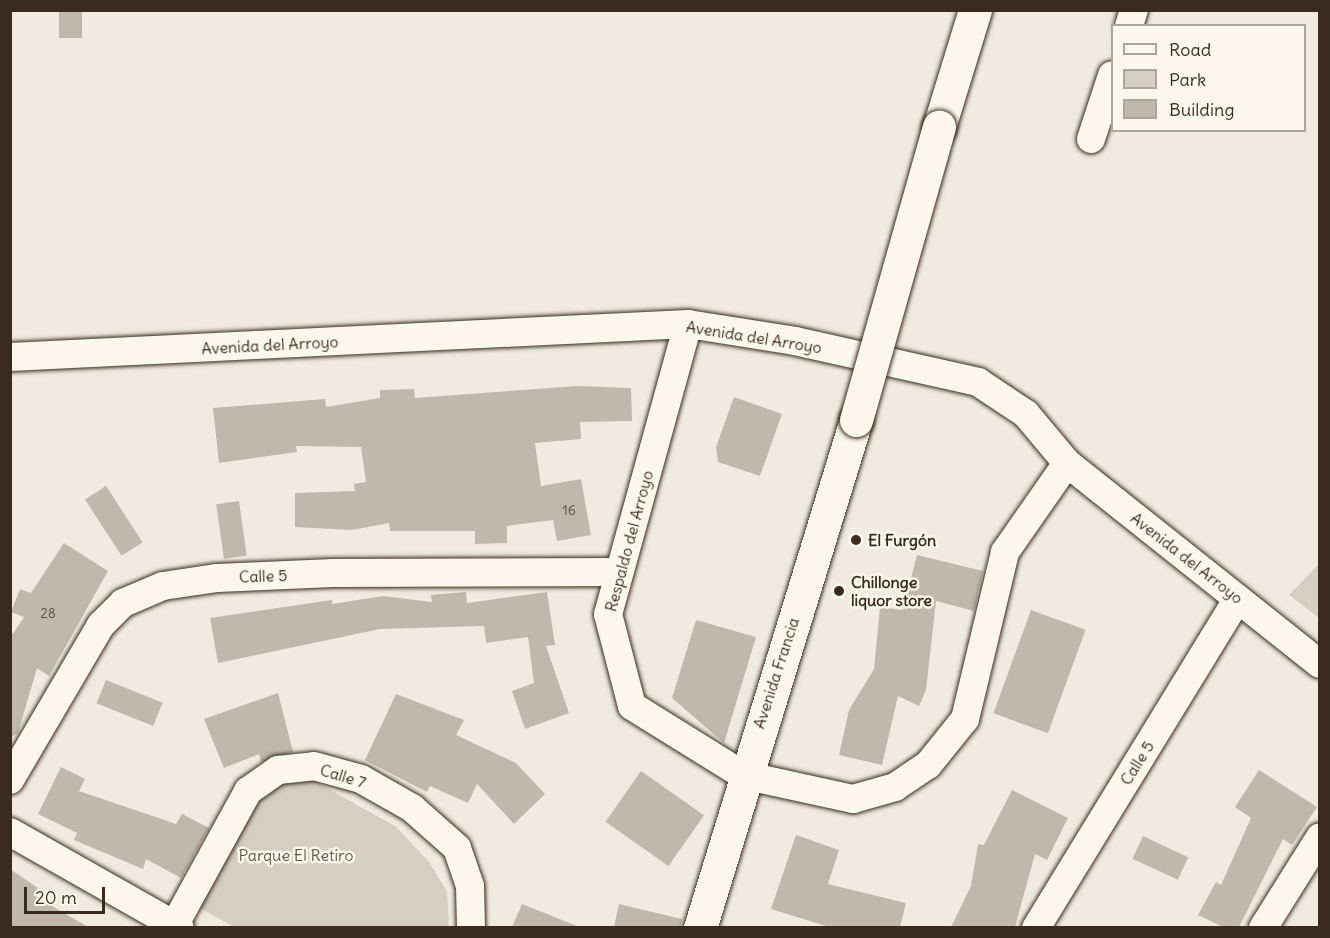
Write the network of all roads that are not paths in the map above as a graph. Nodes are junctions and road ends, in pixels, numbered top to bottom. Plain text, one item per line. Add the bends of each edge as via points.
1 (975, 10) edge
2 (1111, 81) edge
3 (1091, 140) dead end
4 (688, 324) junction
5 (10, 357) edge
6 (1067, 464) junction
7 (618, 572) junction
8 (1238, 599) junction
9 (1320, 664) edge
10 (743, 775) junction
11 (10, 780) edge
12 (10, 832) edge
13 (1320, 837) edge
14 (177, 926) edge
15 (471, 927) edge
16 (700, 927) edge
17 (1036, 927) edge
18 (1263, 927) edge

1 - 10 main road, Avenida Francia, bridge via 856,420
2 - 3 street
4 - 5 street, Avenida del Arroyo
4 - 6 street, Avenida del Arroyo via 795,341 978,382 1026,414
4 - 7 street, Respaldo del Arroyo
6 - 8 street, Avenida del Arroyo
6 - 10 street, Respaldo del Arroyo via 1005,552 965,719 928,765 895,787 853,799
7 - 10 street, Respaldo del Arroyo via 608,614 632,706
7 - 11 street, Calle 5 via 333,573 217,578 163,586 123,603 101,625
8 - 9 street, Avenida del Arroyo
8 - 17 street, Calle 5
10 - 16 main road, Avenida Francia
12 - 14 street
13 - 18 street
14 - 15 street, Calle 7 via 248,791 278,770 314,766 361,778 412,808 457,848 470,886

